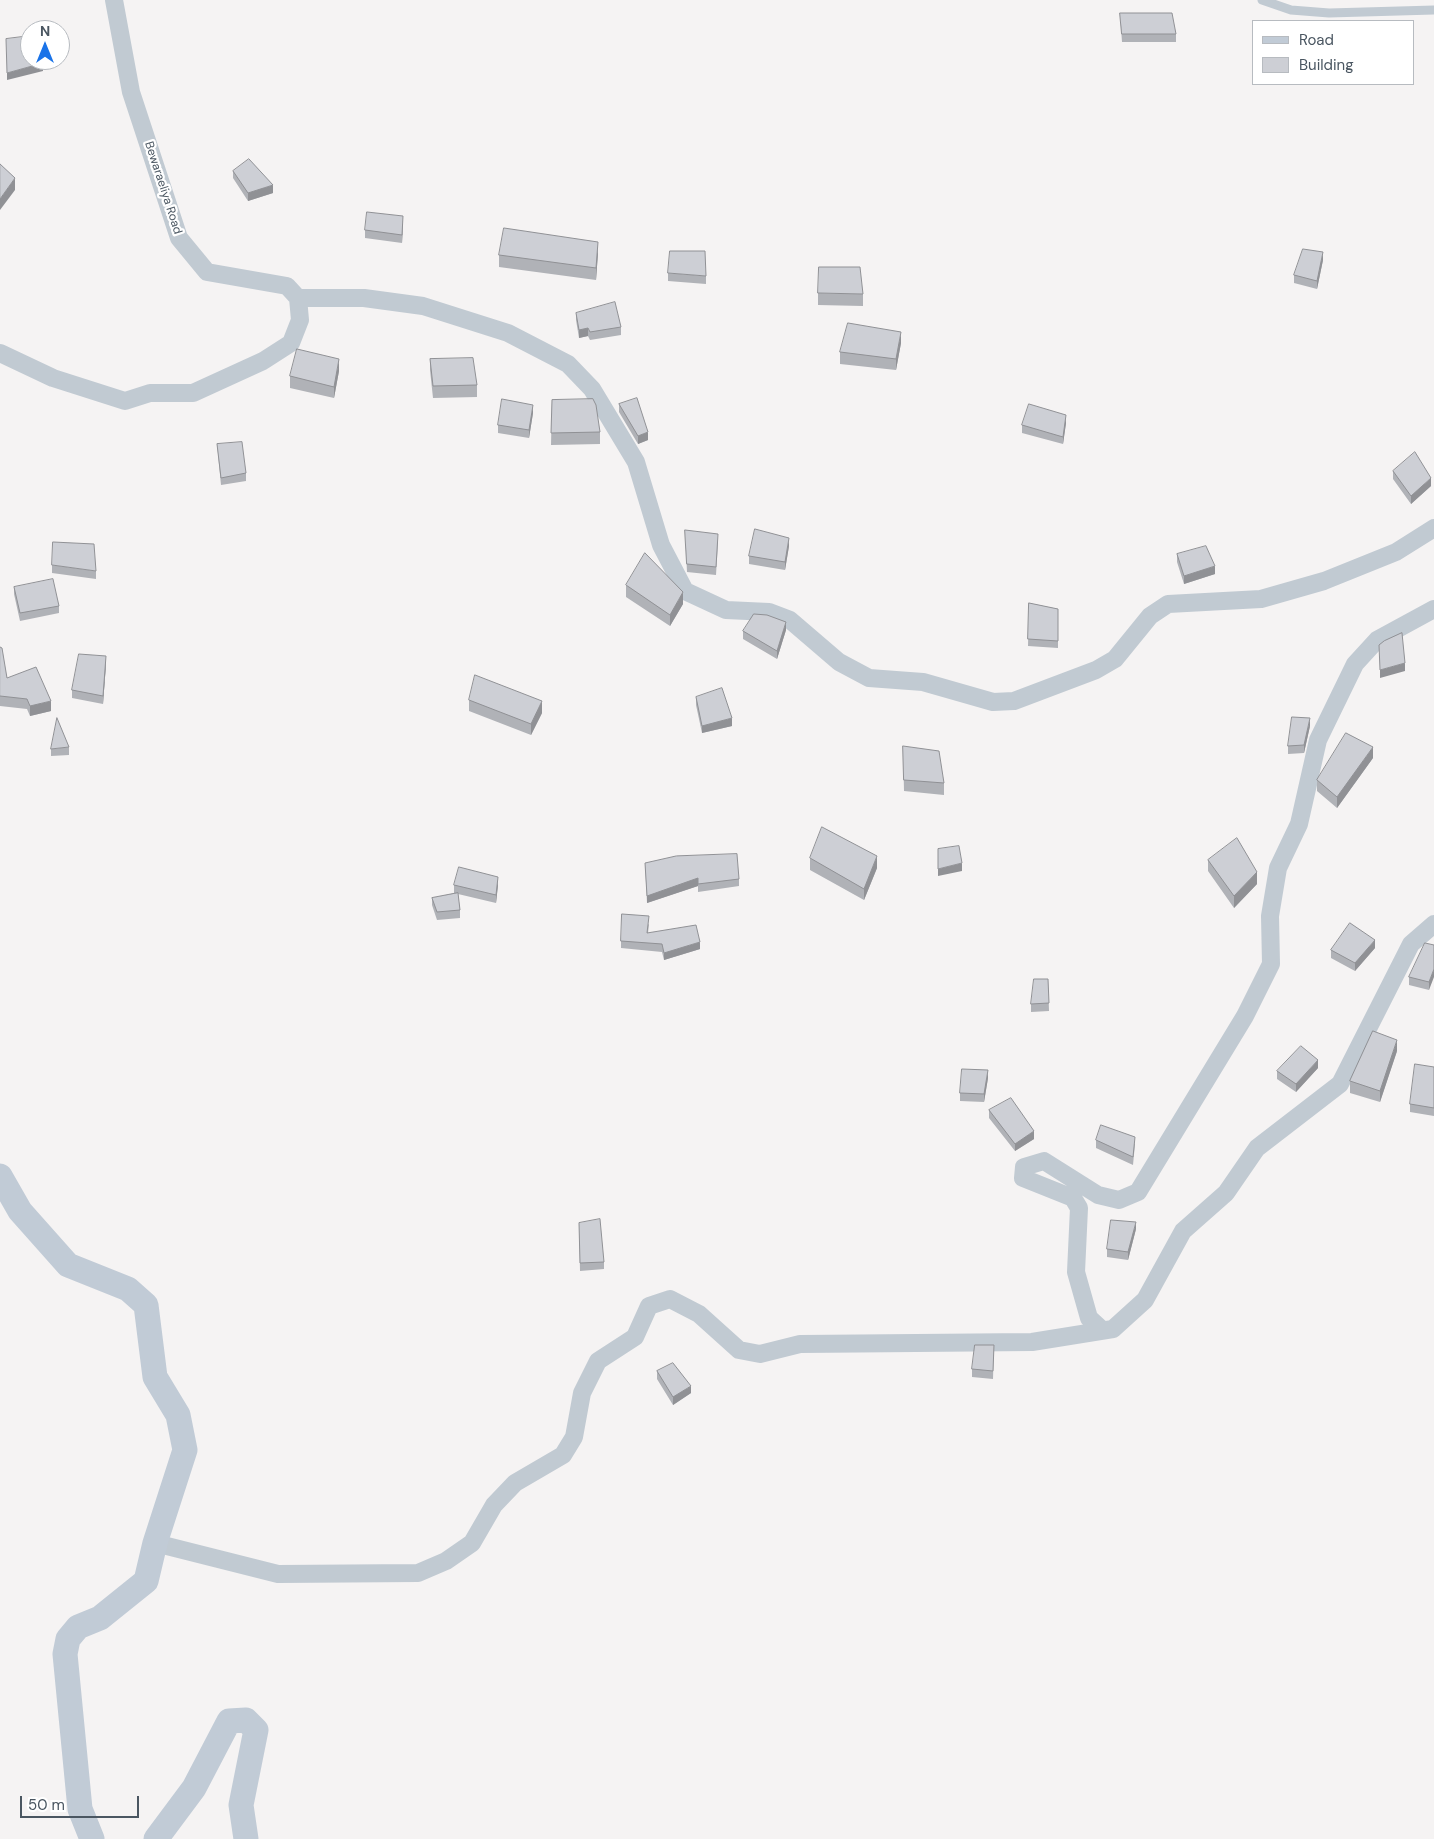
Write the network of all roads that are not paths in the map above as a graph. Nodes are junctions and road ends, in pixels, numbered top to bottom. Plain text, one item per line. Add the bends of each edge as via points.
1 (114, 0) edge
2 (1262, 0) edge
3 (1434, 10) edge
4 (298, 298) junction
5 (0, 353) edge
6 (1434, 528) edge
7 (1434, 609) edge
8 (1434, 924) edge
9 (0, 1176) edge
10 (1101, 1329) junction
11 (155, 1543) junction
12 (92, 1839) edge
13 (156, 1839) edge
14 (246, 1839) edge

1 - 4 street, Bewaraeliya Road via 131,92 179,238 208,272 287,286
2 - 3 lane via 1291,10
4 - 5 street via 300,320 291,342 263,361 193,393 150,392 125,402 53,378
4 - 6 street via 364,298 423,306 508,332 568,364 592,389 636,462 661,546 684,591 726,610 769,612 790,620 839,662 869,678 923,682 993,702 1014,701 1096,670 1115,659 1150,616 1168,604 1261,599 1324,581 1396,552
7 - 10 street via 1377,640 1355,664 1318,740 1299,824 1278,868 1270,916 1271,964 1245,1016 1138,1192 1120,1200 1098,1195 1044,1162 1024,1167 1023,1178 1073,1198 1079,1208 1076,1272 1090,1318
8 - 10 street via 1412,944 1340,1084 1257,1148 1226,1193 1184,1232 1145,1300 1113,1329
9 - 11 street via 20,1211 68,1265 128,1289 146,1305 154,1377 178,1415 185,1450
10 - 11 street via 1032,1342 800,1344 760,1354 739,1350 699,1314 670,1299 649,1306 635,1337 598,1361 582,1393 574,1437 563,1455 515,1483 494,1505 472,1543 446,1561 418,1573 278,1574
11 - 12 street via 146,1581 100,1618 78,1627 68,1639 64,1654 80,1809
13 - 14 street via 194,1788 229,1722 246,1720 256,1730 241,1805

